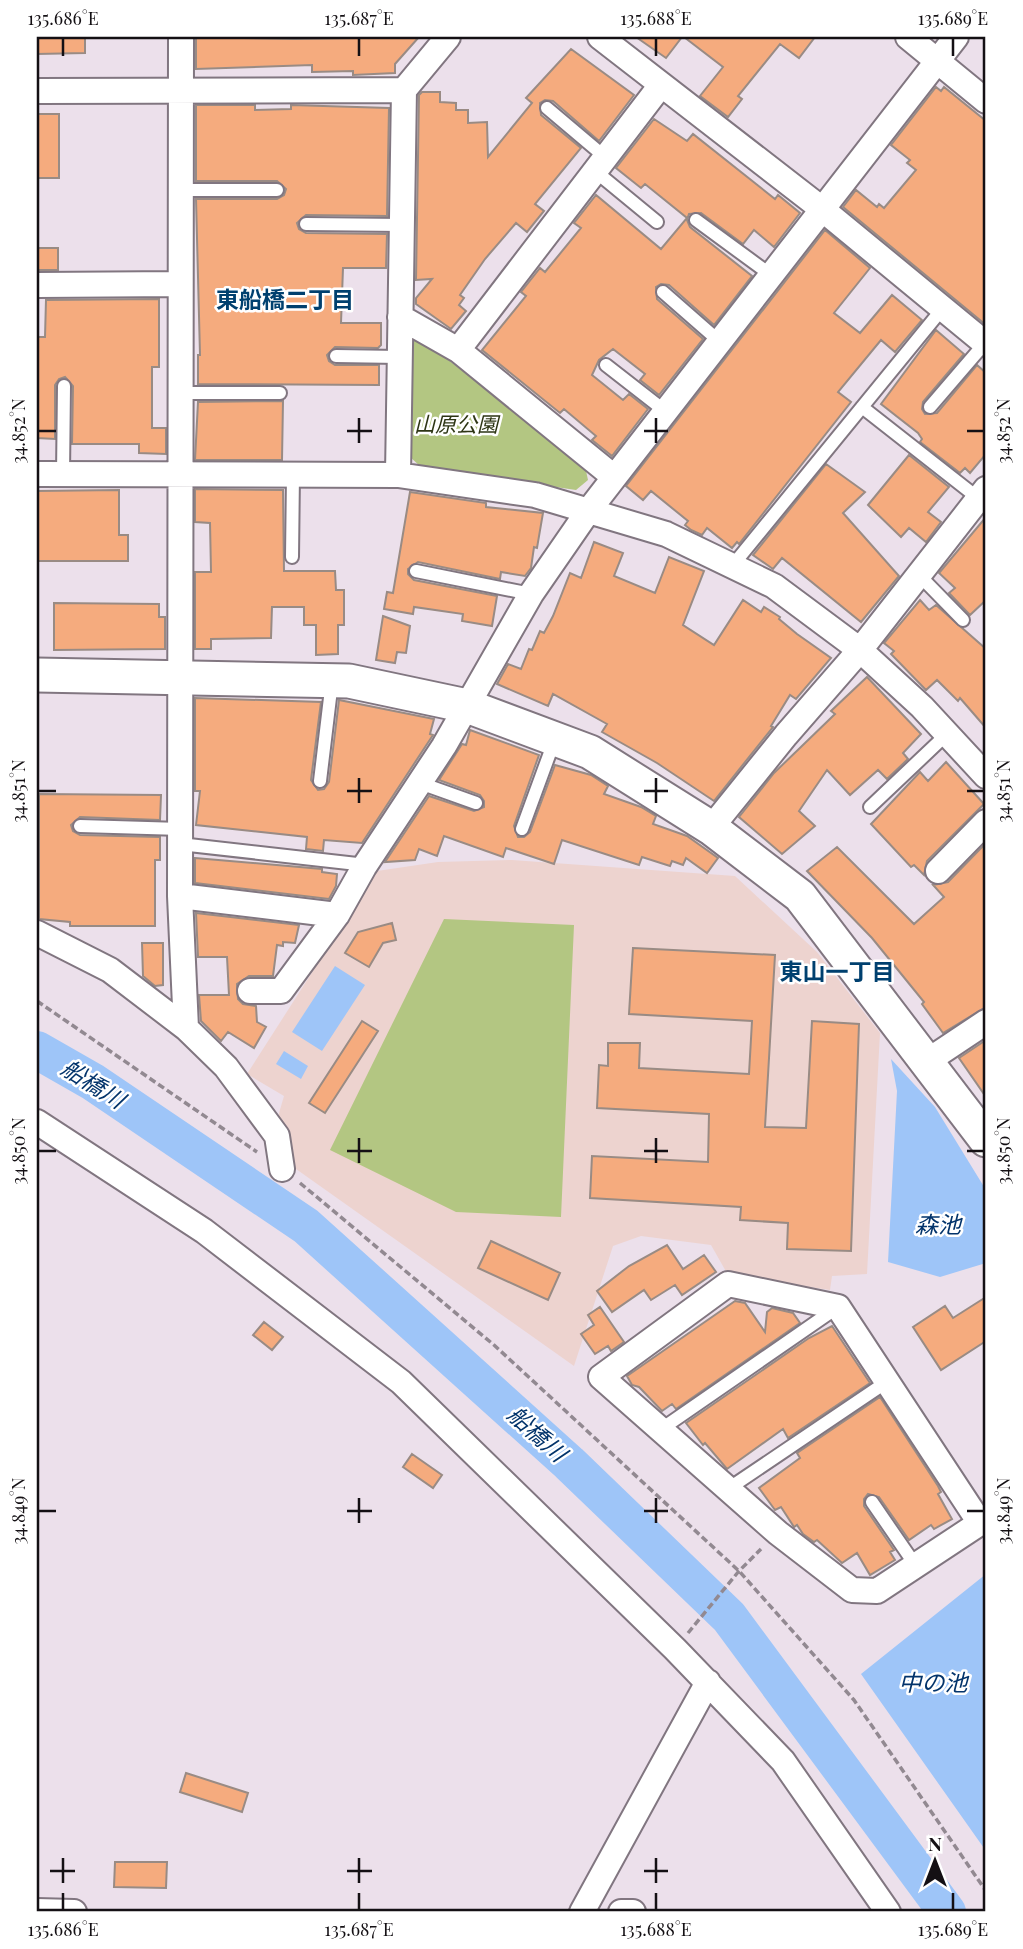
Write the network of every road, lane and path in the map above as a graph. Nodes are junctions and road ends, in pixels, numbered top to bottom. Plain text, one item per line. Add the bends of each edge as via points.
1 (181, 37) edge
2 (448, 37) edge
3 (600, 37) edge
4 (908, 37) edge
5 (956, 37) edge
6 (937, 60) junction
7 (661, 85) junction
8 (180, 90) junction
9 (404, 90) junction
10 (37, 91) edge
11 (986, 101) edge
12 (547, 108) dead end
13 (600, 164) junction
14 (180, 190) junction
15 (277, 190) dead end
16 (822, 209) junction
17 (696, 220) dead end
18 (657, 222) dead end
19 (306, 223) dead end
20 (401, 225) junction
21 (771, 275) junction
22 (179, 284) junction
23 (37, 285) edge
24 (663, 292) dead end
25 (943, 308) junction
26 (400, 317) junction
27 (719, 341) junction
28 (986, 343) edge
29 (458, 350) junction
30 (336, 356) dead end
31 (399, 357) junction
32 (606, 365) dead end
33 (64, 386) dead end
34 (180, 393) junction
35 (279, 393) dead end
36 (862, 407) junction
37 (930, 407) dead end
38 (665, 411) junction
39 (37, 474) edge
40 (63, 474) junction
41 (181, 474) junction
42 (293, 474) junction
43 (398, 475) junction
44 (614, 477) junction
45 (984, 492) edge
46 (589, 510) junction
47 (292, 557) dead end
48 (733, 565) junction
49 (416, 571) dead end
50 (919, 575) junction
51 (531, 594) junction
52 (963, 620) dead end
53 (860, 650) junction
54 (37, 675) edge
55 (180, 678) junction
56 (332, 681) junction
57 (467, 706) junction
58 (947, 734) junction
59 (556, 739) junction
60 (986, 776) edge
61 (320, 781) dead end
62 (420, 783) junction
63 (476, 803) dead end
64 (870, 807) dead end
65 (986, 822) edge
66 (80, 826) dead end
67 (711, 828) junction
68 (522, 829) dead end
69 (181, 836) junction
70 (366, 865) junction
71 (937, 871) dead end
72 (180, 896) junction
73 (337, 915) junction
74 (37, 933) edge
75 (250, 991) dead end
76 (37, 1001) edge
77 (986, 1022) edge
78 (186, 1028) junction
79 (926, 1062) junction
80 (37, 1122) edge
81 (986, 1140) edge
82 (282, 1169) junction
83 (838, 1307) junction
84 (888, 1381) junction
85 (660, 1430) junction
86 (728, 1489) junction
87 (872, 1502) dead end
88 (983, 1521) edge
89 (778, 1533) junction
90 (916, 1566) junction
91 (739, 1571) junction
92 (675, 1649) junction
93 (708, 1682) junction
94 (986, 1891) edge
95 (37, 1911) edge
96 (74, 1912) edge
97 (582, 1912) edge
98 (621, 1912) edge
99 (633, 1912) edge
100 (888, 1912) edge

1 - 8 street
2 - 9 street
3 - 7 street
4 - 6 street
5 - 6 street
6 - 11 street
6 - 16 street
7 - 13 street
7 - 16 street
8 - 9 street
8 - 10 street
8 - 14 street
9 - 20 street
12 - 13 lane
13 - 18 lane
13 - 29 street
14 - 15 lane
14 - 22 street
16 - 21 street
16 - 25 street
17 - 21 lane
19 - 20 lane
20 - 26 street
21 - 27 street
22 - 23 street
22 - 34 street
24 - 27 lane
25 - 28 street
25 - 36 lane
26 - 29 street
26 - 31 street
27 - 38 street
28 - 37 lane
29 - 44 street
30 - 31 lane
31 - 43 street
32 - 38 lane
33 - 40 lane
34 - 35 lane
34 - 41 street
36 - 45 lane
36 - 48 lane
38 - 44 street
39 - 40 street
40 - 41 street
41 - 42 street
41 - 55 street
42 - 43 street
42 - 47 lane
43 - 46 street via 535,495
44 - 46 street
45 - 50 street
46 - 48 street via 666,534
46 - 51 street
48 - 53 street via 774,586
49 - 51 lane
50 - 52 lane
50 - 53 street
51 - 57 street
53 - 58 street
53 - 67 street
54 - 55 street
55 - 56 street
55 - 69 street
56 - 57 street
56 - 61 lane
57 - 59 street
57 - 62 street
58 - 60 street
58 - 64 lane
59 - 67 street via 590,752
59 - 68 lane
62 - 63 lane
62 - 70 street
65 - 71 street
66 - 69 lane
67 - 79 street via 800,896
69 - 70 lane
69 - 72 street
70 - 73 street
72 - 73 street
72 - 78 street
73 - 75 street via 281,991
74 - 78 street via 110,970
76 - 82 path
77 - 79 street
78 - 82 street via 226,1067 276,1136
79 - 81 street
80 - 92 street via 204,1231 401,1382
82 - 91 path via 494,1345
83 - 84 street
83 - 85 lane
83 - 85 street via 728,1284 601,1377
84 - 86 lane
84 - 88 street
85 - 86 street
86 - 89 street
87 - 90 lane
88 - 90 street
89 - 90 street via 852,1590 877,1591
89 - 91 path
91 - 92 path
91 - 94 path via 854,1700
92 - 93 street
93 - 97 street
93 - 100 street via 783,1761
95 - 96 street
98 - 99 street

